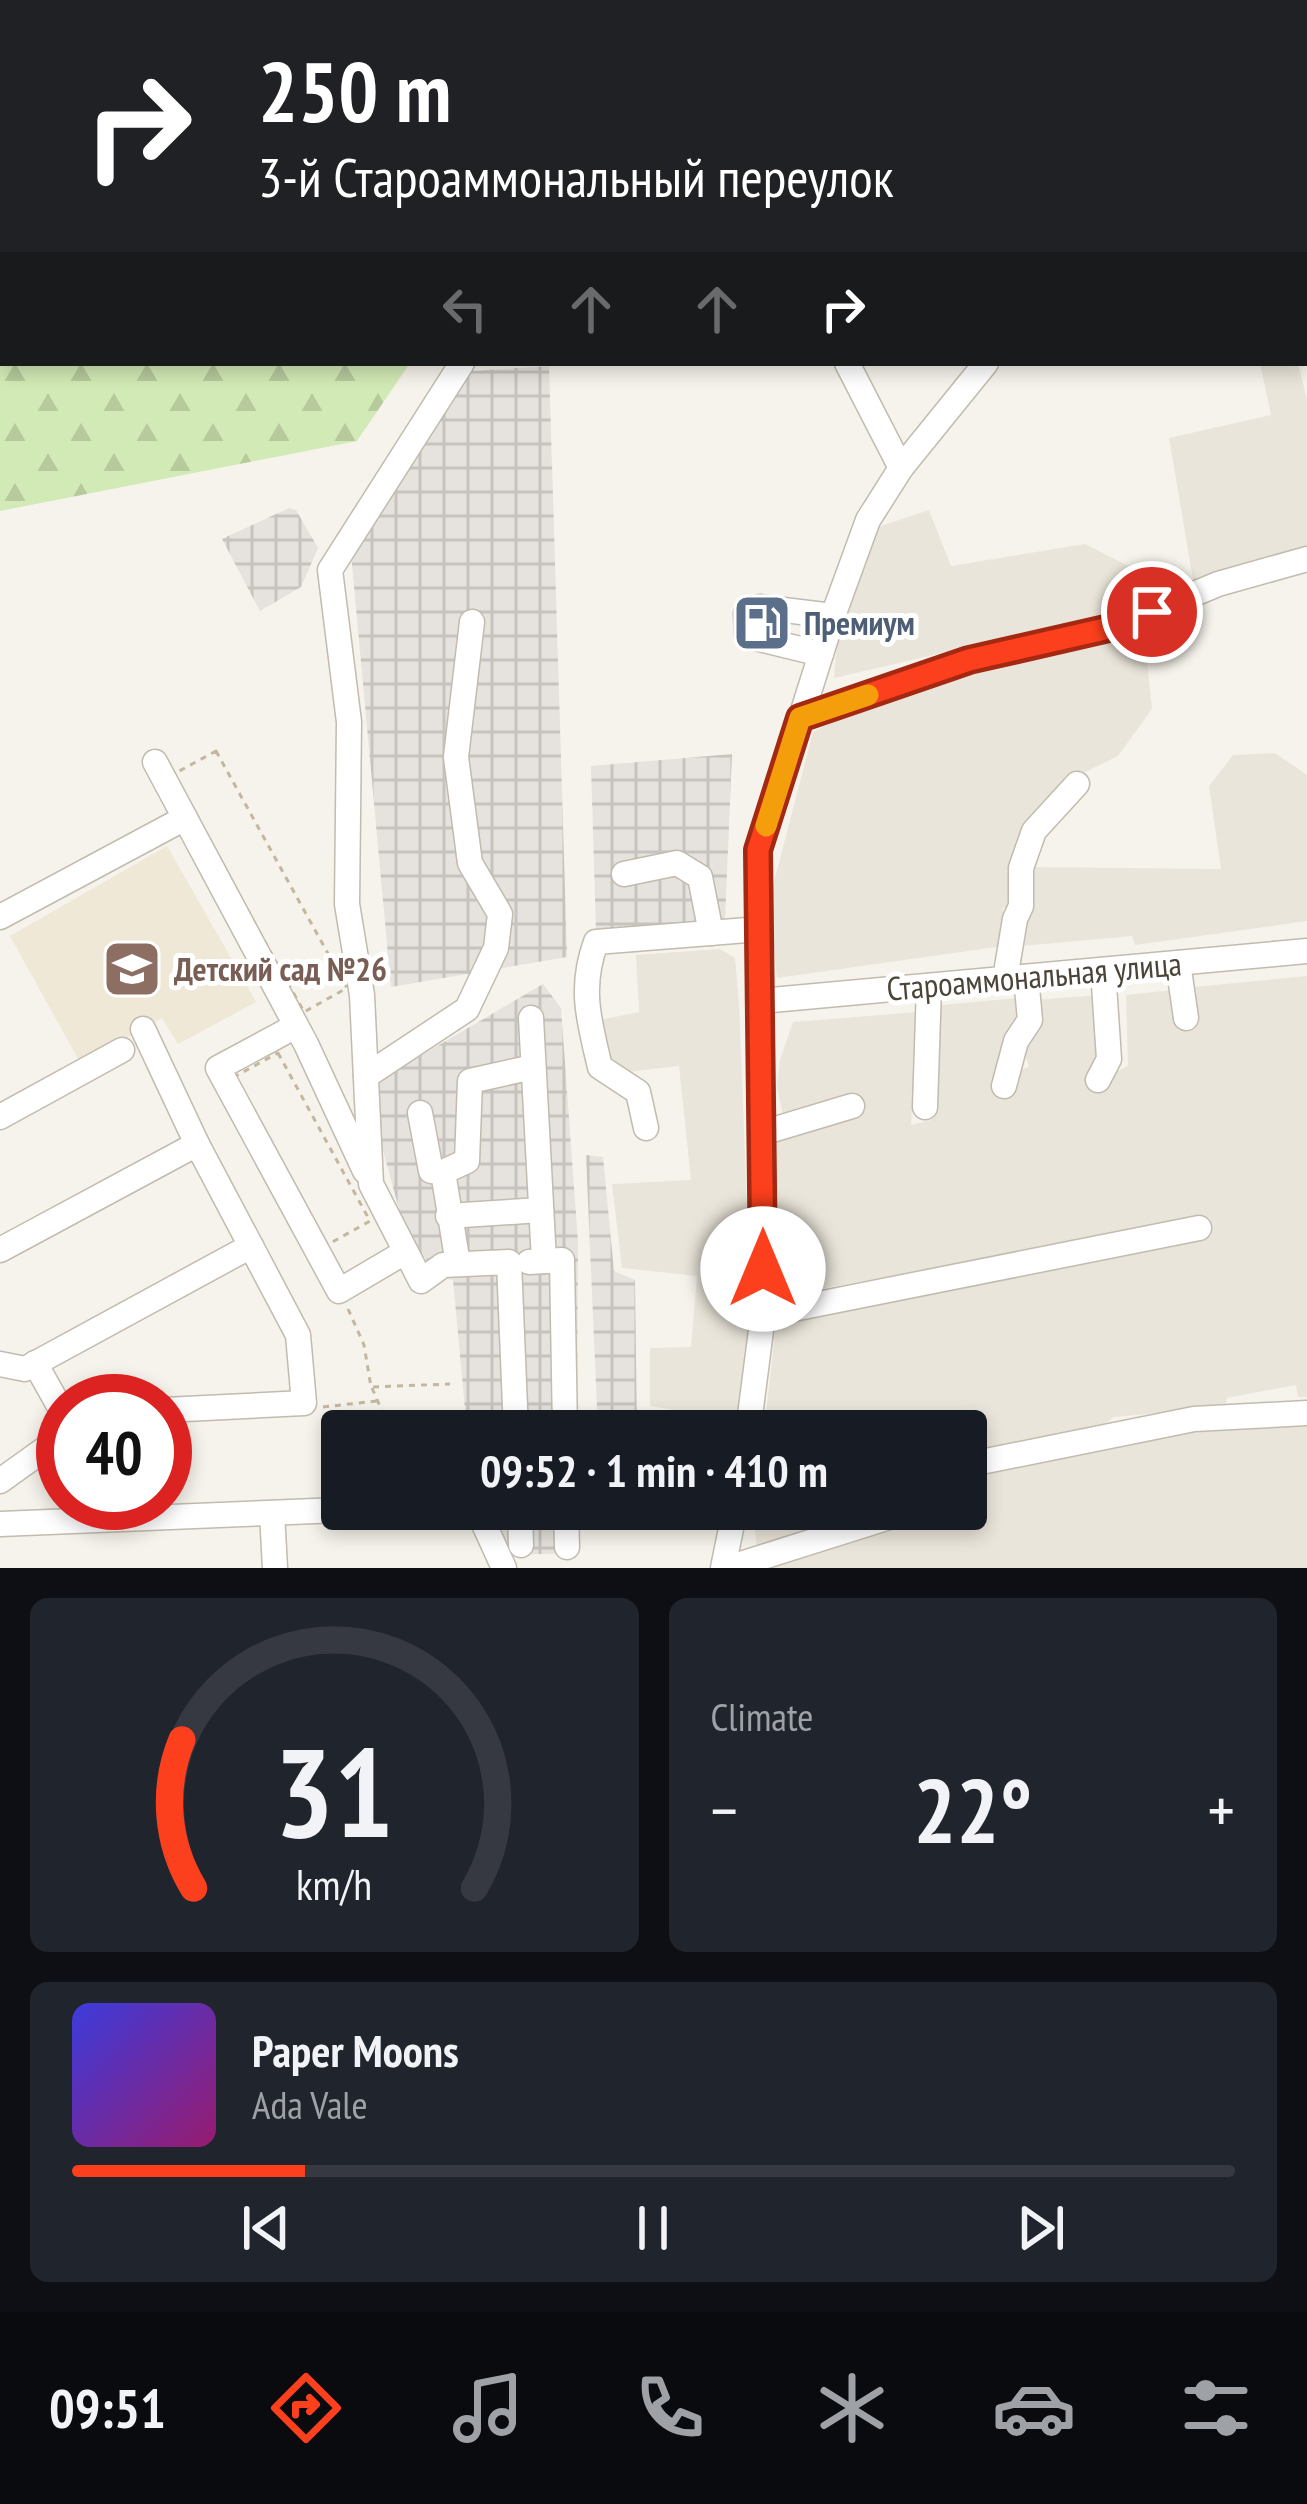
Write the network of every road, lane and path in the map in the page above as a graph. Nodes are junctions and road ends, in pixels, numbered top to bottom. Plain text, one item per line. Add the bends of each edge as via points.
1 (460, 366) edge
2 (849, 366) edge
3 (984, 366) edge
4 (901, 468) junction
5 (1307, 559) edge
6 (796, 612) junction
7 (833, 616) junction
8 (472, 622) dead end
9 (793, 648) junction
10 (821, 654) junction
11 (800, 718) junction
12 (155, 762) dead end
13 (1077, 784) dead end
14 (184, 818) junction
15 (624, 874) dead end
16 (0, 917) edge
17 (760, 929) junction
18 (711, 933) junction
19 (1307, 951) edge
20 (1178, 963) junction
21 (1103, 970) junction
22 (1016, 978) junction
23 (929, 986) junction
24 (761, 1001) junction
25 (531, 1018) dead end
26 (1186, 1018) dead end
27 (300, 1019) junction
28 (143, 1029) dead end
29 (122, 1051) dead end
30 (533, 1067) junction
31 (366, 1076) junction
32 (234, 1077) joint
33 (1098, 1080) dead end
34 (1004, 1086) dead end
35 (852, 1106) dead end
36 (925, 1107) dead end
37 (420, 1113) dead end
38 (0, 1117) edge
39 (646, 1128) dead end
40 (762, 1133) junction
41 (197, 1144) junction
42 (442, 1172) junction
43 (371, 1184) junction
44 (541, 1210) junction
45 (448, 1216) junction
46 (1199, 1228) dead end
47 (251, 1246) junction
48 (0, 1250) edge
49 (405, 1252) junction
50 (544, 1261) junction
51 (509, 1262) junction
52 (458, 1264) junction
53 (339, 1291) junction
54 (764, 1315) junction
55 (35, 1363) junction
56 (0, 1364) edge
57 (41, 1374) edge
58 (450, 1384) dead end
59 (371, 1387) junction
60 (377, 1401) junction
61 (322, 1407) dead end
62 (192, 1409) edge
63 (381, 1410) edge
64 (515, 1410) edge
65 (565, 1410) edge
66 (751, 1410) edge
67 (1307, 1413) edge
68 (36, 1455) edge
69 (987, 1461) edge
70 (0, 1481) edge
71 (272, 1513) junction
72 (321, 1513) edge
73 (0, 1524) edge
74 (487, 1530) edge
75 (521, 1530) edge
76 (567, 1530) edge
77 (732, 1530) edge
78 (848, 1530) edge
79 (521, 1545) dead end
80 (567, 1546) dead end
81 (275, 1568) edge
82 (504, 1568) edge
83 (726, 1568) edge

1 - 31 street via 330,570 350,722 347,904
2 - 4 street
3 - 4 street
4 - 7 street via 868,520
5 - 11 street via 1218,584 1118,626 969,660
6 - 7 street
6 - 9 street via 784,624
6 - 9 street via 760,608 745,622 754,640
7 - 10 street
8 - 31 street via 456,757 470,863 500,914 496,948 466,1009
9 - 10 street
10 - 11 street
11 - 17 street via 758,850
12 - 14 street
13 - 22 street via 1034,831 1021,868
14 - 16 street
14 - 27 street
15 - 18 street via 677,863 700,878
17 - 18 street
17 - 24 street
18 - 39 street via 596,942 586,969 600,1067 638,1093
19 - 20 street, Староаммональная улица
20 - 21 street, Староаммональная улица
20 - 26 street
21 - 22 street, Староаммональная улица
21 - 33 street via 1109,1059
22 - 23 street, Староаммональная улица
22 - 34 street via 1030,1020
23 - 24 street, Староаммональная улица
23 - 36 street
24 - 40 street
25 - 30 street
27 - 27 path via 347,988 216,752 172,776
27 - 43 street
27 - 53 street via 218,1068
28 - 41 street
29 - 38 street
30 - 42 street via 470,1081 467,1161
30 - 44 street
31 - 43 street
32 - 32 path via 278,1053 370,1221 326,1244
35 - 40 street
37 - 42 street via 431,1171
40 - 54 street
41 - 47 street
41 - 48 street
42 - 45 street
43 - 49 street
44 - 45 street
44 - 50 street
45 - 52 street
46 - 54 street
47 - 55 street
47 - 62 street via 298,1335 304,1403
49 - 52 street via 421,1281
49 - 53 street
50 - 51 street
50 - 65 street via 562,1260
51 - 52 street
51 - 64 street
53 - 59 path via 364,1345
54 - 66 street
55 - 56 street
55 - 57 street
58 - 59 path
59 - 60 path
60 - 61 path
60 - 63 path
67 - 69 street via 1194,1419
68 - 70 street
71 - 72 street
71 - 73 street
71 - 81 street
74 - 82 street
75 - 79 street
76 - 80 street
77 - 83 street
78 - 83 street

